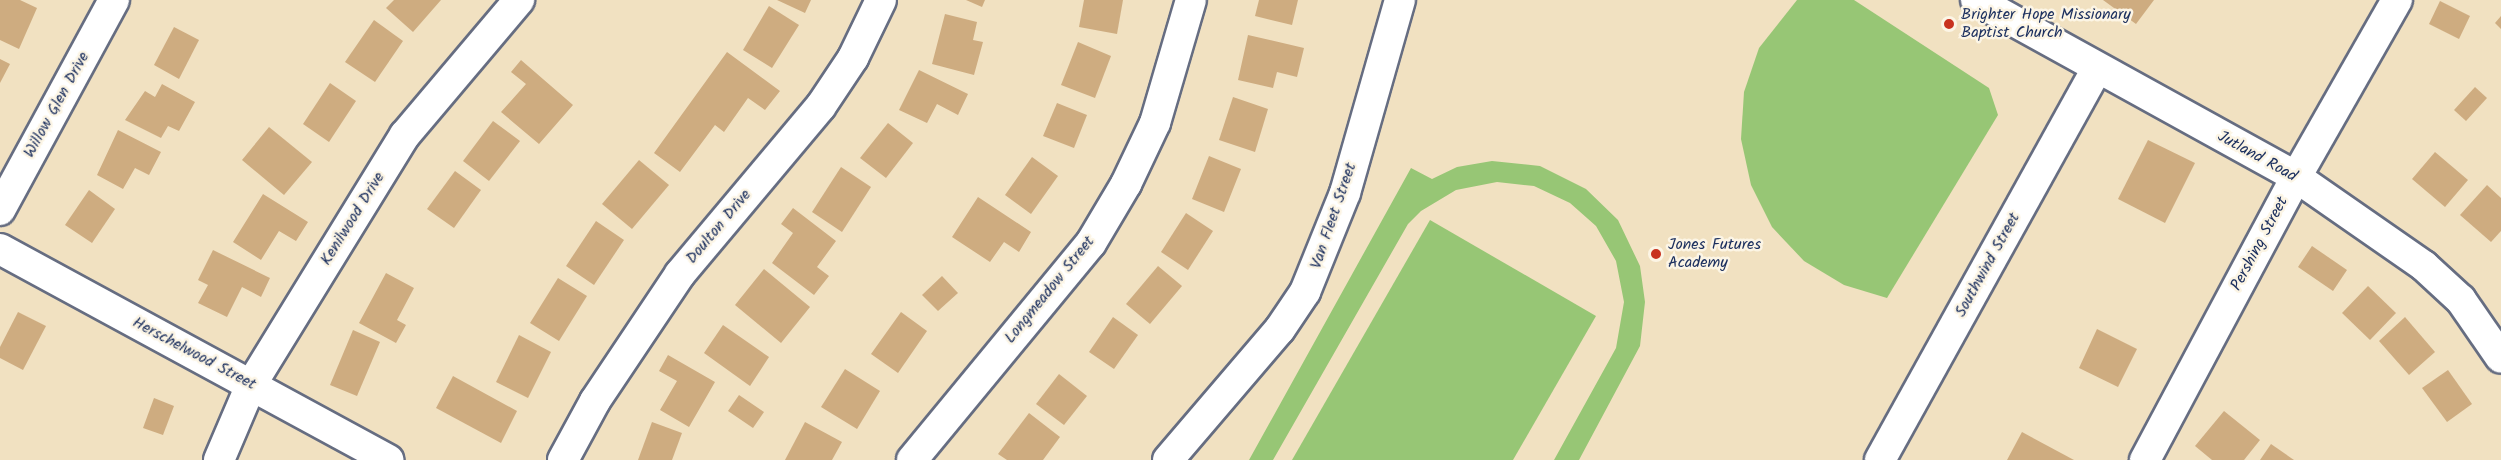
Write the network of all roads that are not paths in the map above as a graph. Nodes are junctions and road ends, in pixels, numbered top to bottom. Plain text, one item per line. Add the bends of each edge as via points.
1 (114, 0) edge
2 (519, 0) edge
3 (881, 0) edge
4 (1191, 0) edge
5 (1400, 0) edge
6 (2397, 0) edge
7 (1993, 4) edge
8 (2097, 69) junction
9 (2296, 177) junction
10 (0, 210) edge
11 (0, 249) edge
12 (2501, 358) edge
13 (251, 385) junction
14 (219, 460) edge
15 (388, 460) edge
16 (563, 460) edge
17 (912, 460) edge
18 (1168, 460) edge
19 (1880, 460) edge
20 (2145, 460) edge

1 - 10 street, Willow Glen Drive
2 - 13 street, Kenilwood Drive via 405,135
3 - 16 street, Doulton Drive via 853,58 821,106 680,273 595,401
4 - 17 street, Longmeadow Street via 1155,123 1090,243
5 - 18 street, Van Fleet Street via 1345,193 1326,249 1305,292 1280,329
6 - 9 street, Pershing Street
7 - 8 street, Jutland Road
8 - 9 street, Jutland Road
8 - 19 street, Southwind Street
9 - 12 street, Jutland Road via 2424,266 2461,300
9 - 20 street, Pershing Street
11 - 13 street, Herschelwood Street
13 - 14 street, Kenilwood Drive
13 - 15 street, Herschelwood Street

